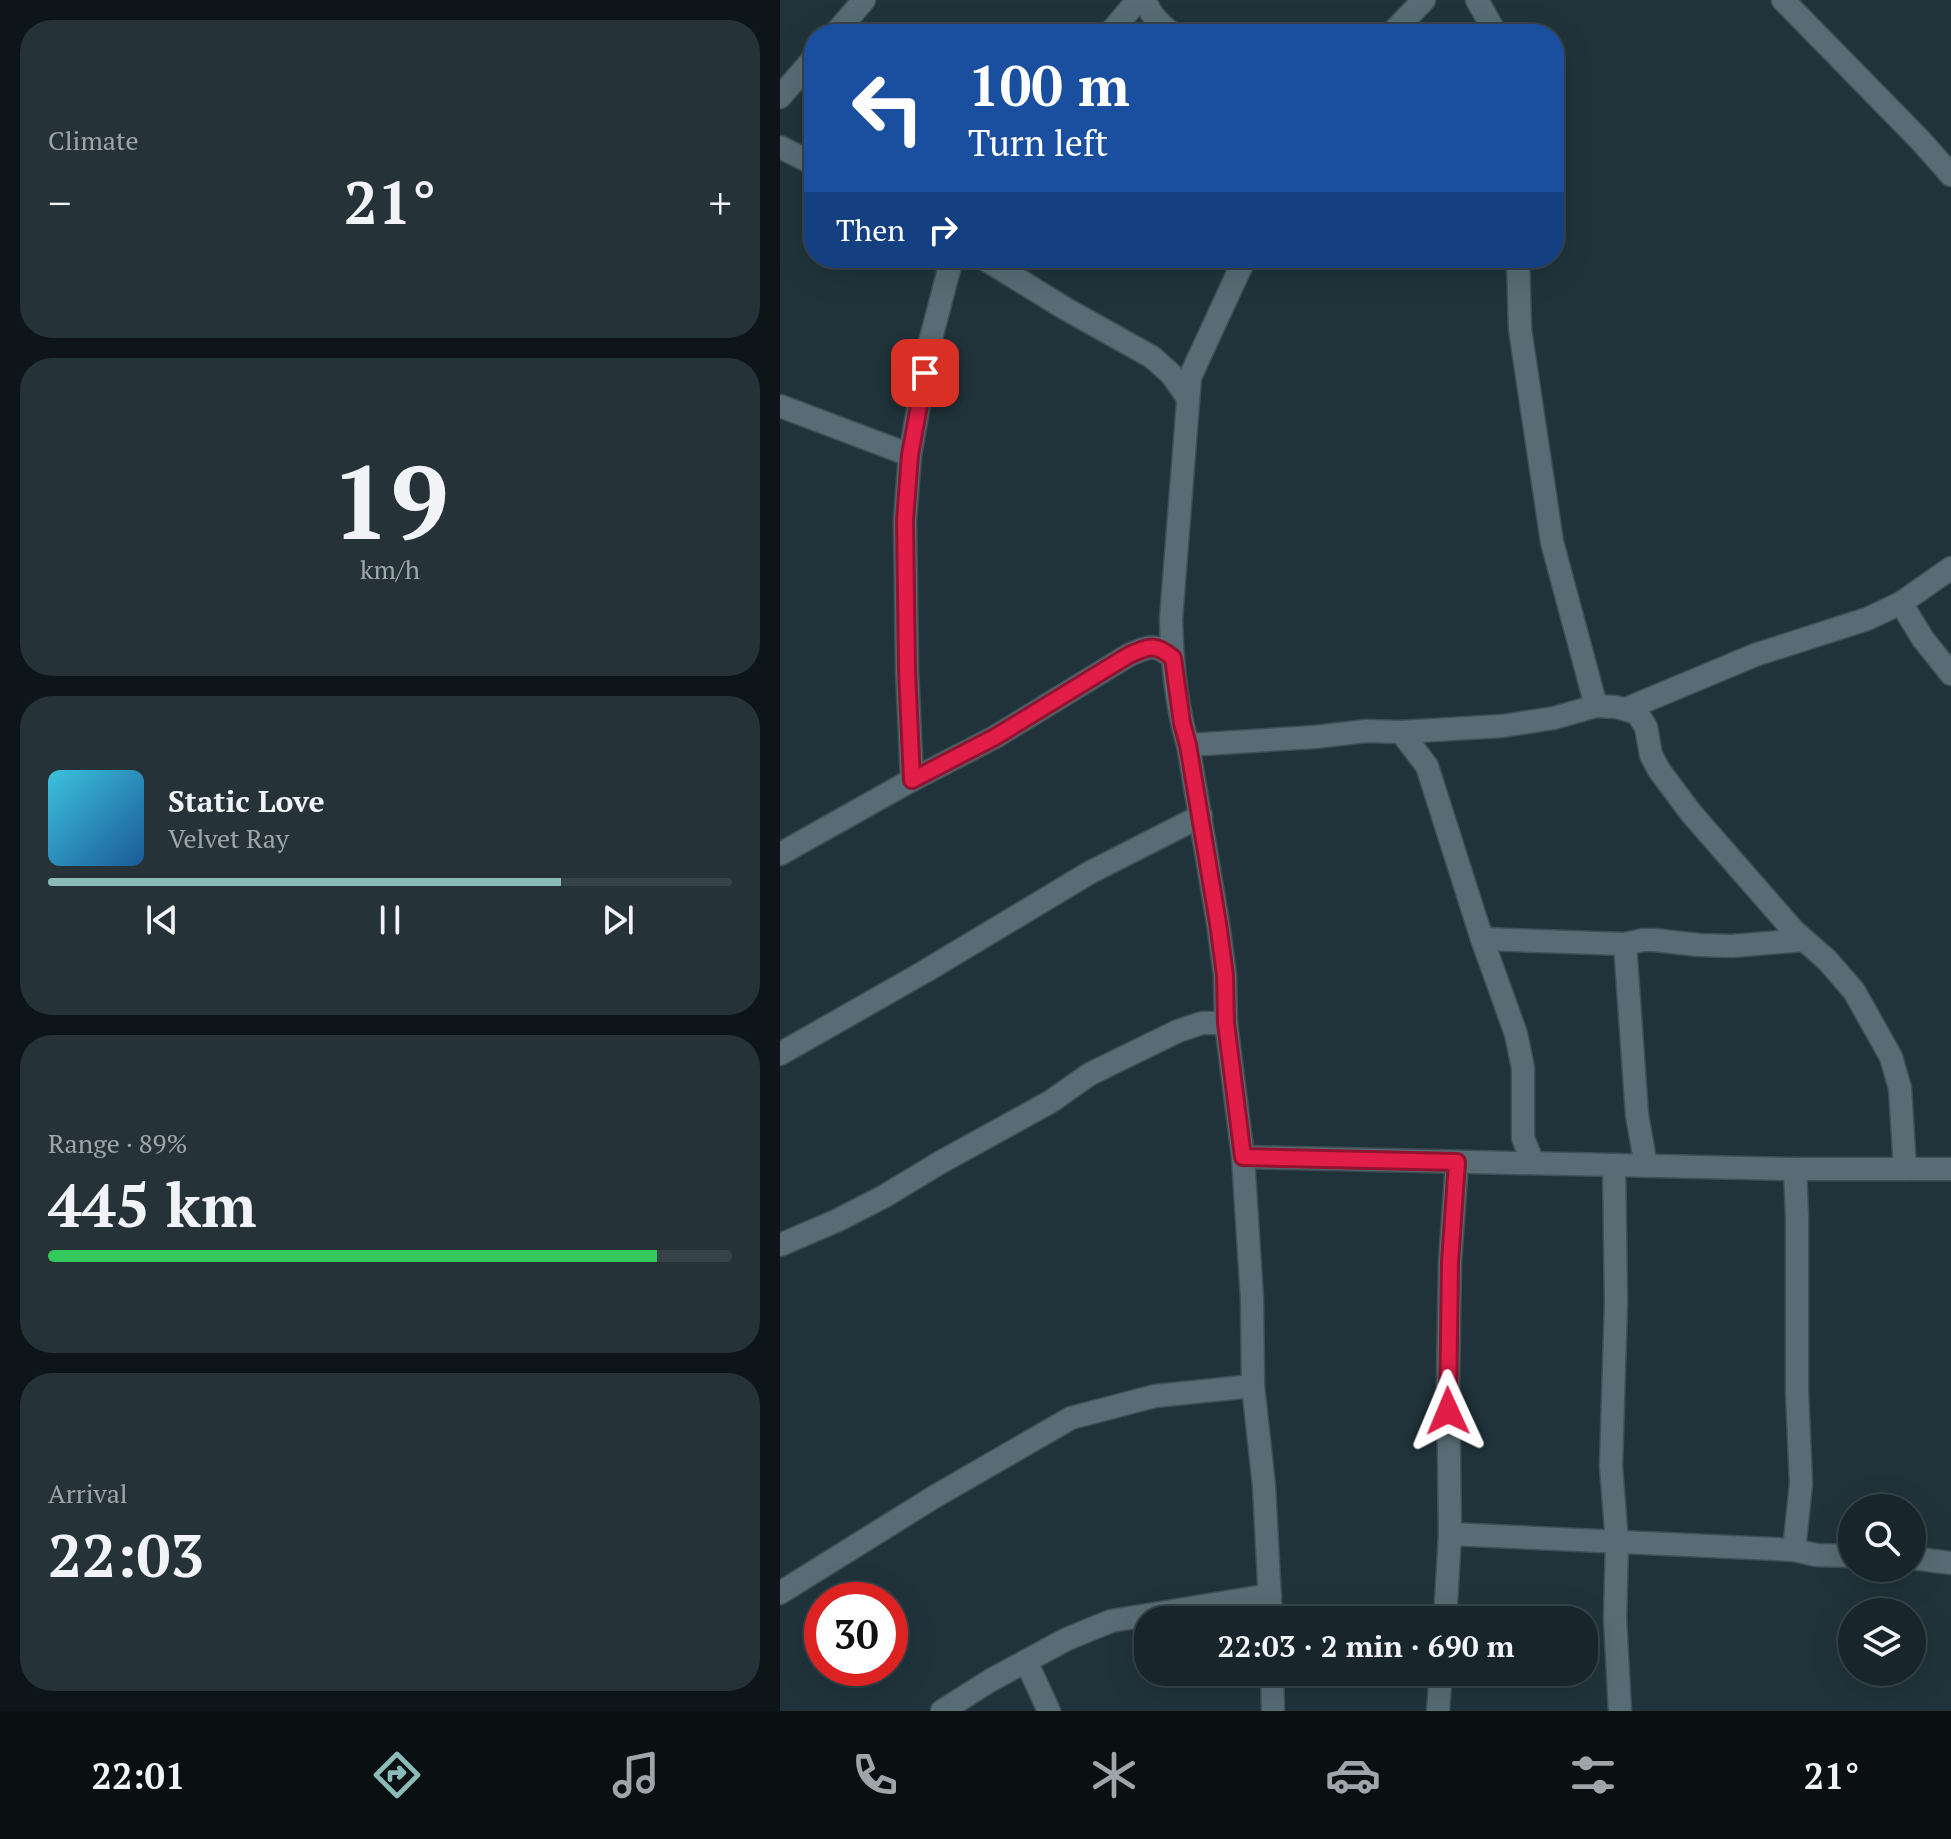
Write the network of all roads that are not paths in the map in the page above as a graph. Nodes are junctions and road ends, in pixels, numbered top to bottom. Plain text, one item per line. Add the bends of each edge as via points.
1 (864, 0) edge
2 (1138, 0) edge
3 (1145, 0) edge
4 (1424, 0) edge
5 (1477, 0) edge
6 (1783, 0) edge
7 (844, 24) edge
8 (1118, 24) edge
9 (1160, 24) edge
10 (1401, 24) edge
11 (1490, 24) edge
12 (804, 69) edge
13 (780, 97) edge
14 (780, 147) edge
15 (804, 159) edge
16 (1951, 175) edge
17 (949, 268) edge
18 (999, 268) edge
19 (1240, 268) edge
20 (1518, 268) edge
21 (1188, 398) junction
22 (780, 406) edge
23 (910, 455) junction
24 (1951, 568) edge
25 (1901, 603) junction
26 (1171, 619) junction
27 (1147, 647) junction
28 (1173, 658) junction
29 (1951, 674) edge
30 (1596, 706) junction
31 (1626, 709) junction
32 (1401, 732) junction
33 (1188, 745) junction
34 (912, 780) junction
35 (1201, 816) junction
36 (780, 854) edge
37 (1482, 939) junction
38 (1804, 940) junction
39 (1625, 944) junction
40 (1226, 1012) junction
41 (780, 1054) edge
42 (1243, 1157) junction
43 (1457, 1162) junction
44 (1533, 1163) junction
45 (1614, 1165) junction
46 (1646, 1166) junction
47 (1795, 1169) junction
48 (1905, 1169) junction
49 (1951, 1169) edge
50 (783, 1237) edge
51 (1253, 1386) junction
52 (1450, 1534) junction
53 (1617, 1543) junction
54 (1794, 1550) junction
55 (1838, 1556) edge
56 (1926, 1560) edge
57 (1951, 1563) edge
58 (780, 1593) edge
59 (1270, 1595) junction
60 (1270, 1606) edge
61 (1446, 1606) edge
62 (1026, 1661) junction
63 (1272, 1686) edge
64 (1440, 1686) edge
65 (942, 1711) edge
66 (1049, 1711) edge
67 (1273, 1711) edge
68 (1438, 1711) edge
69 (1620, 1711) edge

1 - 7 street
2 - 8 street
3 - 9 street
4 - 10 street
5 - 11 street
6 - 16 street
12 - 13 street
14 - 15 street
17 - 23 street
18 - 21 street via 1152,357
19 - 21 street via 1190,377
20 - 30 street via 1520,329 1552,542
21 - 26 street
22 - 23 street
23 - 34 street via 905,520
24 - 25 street
25 - 29 street
25 - 31 street
26 - 27 street
26 - 28 street
27 - 28 street via 1158,647
27 - 34 street
28 - 33 street
30 - 31 street
30 - 32 street via 1502,726
31 - 38 street via 1637,713 1646,727 1651,755 1691,813
32 - 33 street
32 - 37 street via 1427,766
33 - 35 street
34 - 36 street
35 - 40 street
35 - 41 street via 1089,873
37 - 39 street
37 - 44 street via 1516,1034 1523,1068 1523,1138
38 - 39 street via 1732,946 1654,940
38 - 48 street via 1854,991 1891,1057 1900,1088
39 - 46 street via 1637,1115
40 - 42 street
40 - 50 street via 1090,1074 1050,1102 836,1221
42 - 43 street
42 - 51 street
43 - 44 street
43 - 52 street via 1450,1262
44 - 45 street
45 - 46 street
45 - 53 street via 1611,1466
46 - 47 street
47 - 48 street
47 - 54 street via 1801,1484
48 - 49 street
51 - 58 street via 1155,1396 1071,1418
51 - 59 street
52 - 53 street
52 - 61 street
53 - 54 street
53 - 69 street
54 - 55 street
56 - 57 street
59 - 60 street
59 - 62 street via 1111,1621
62 - 65 street
62 - 66 street
63 - 67 street
64 - 68 street

